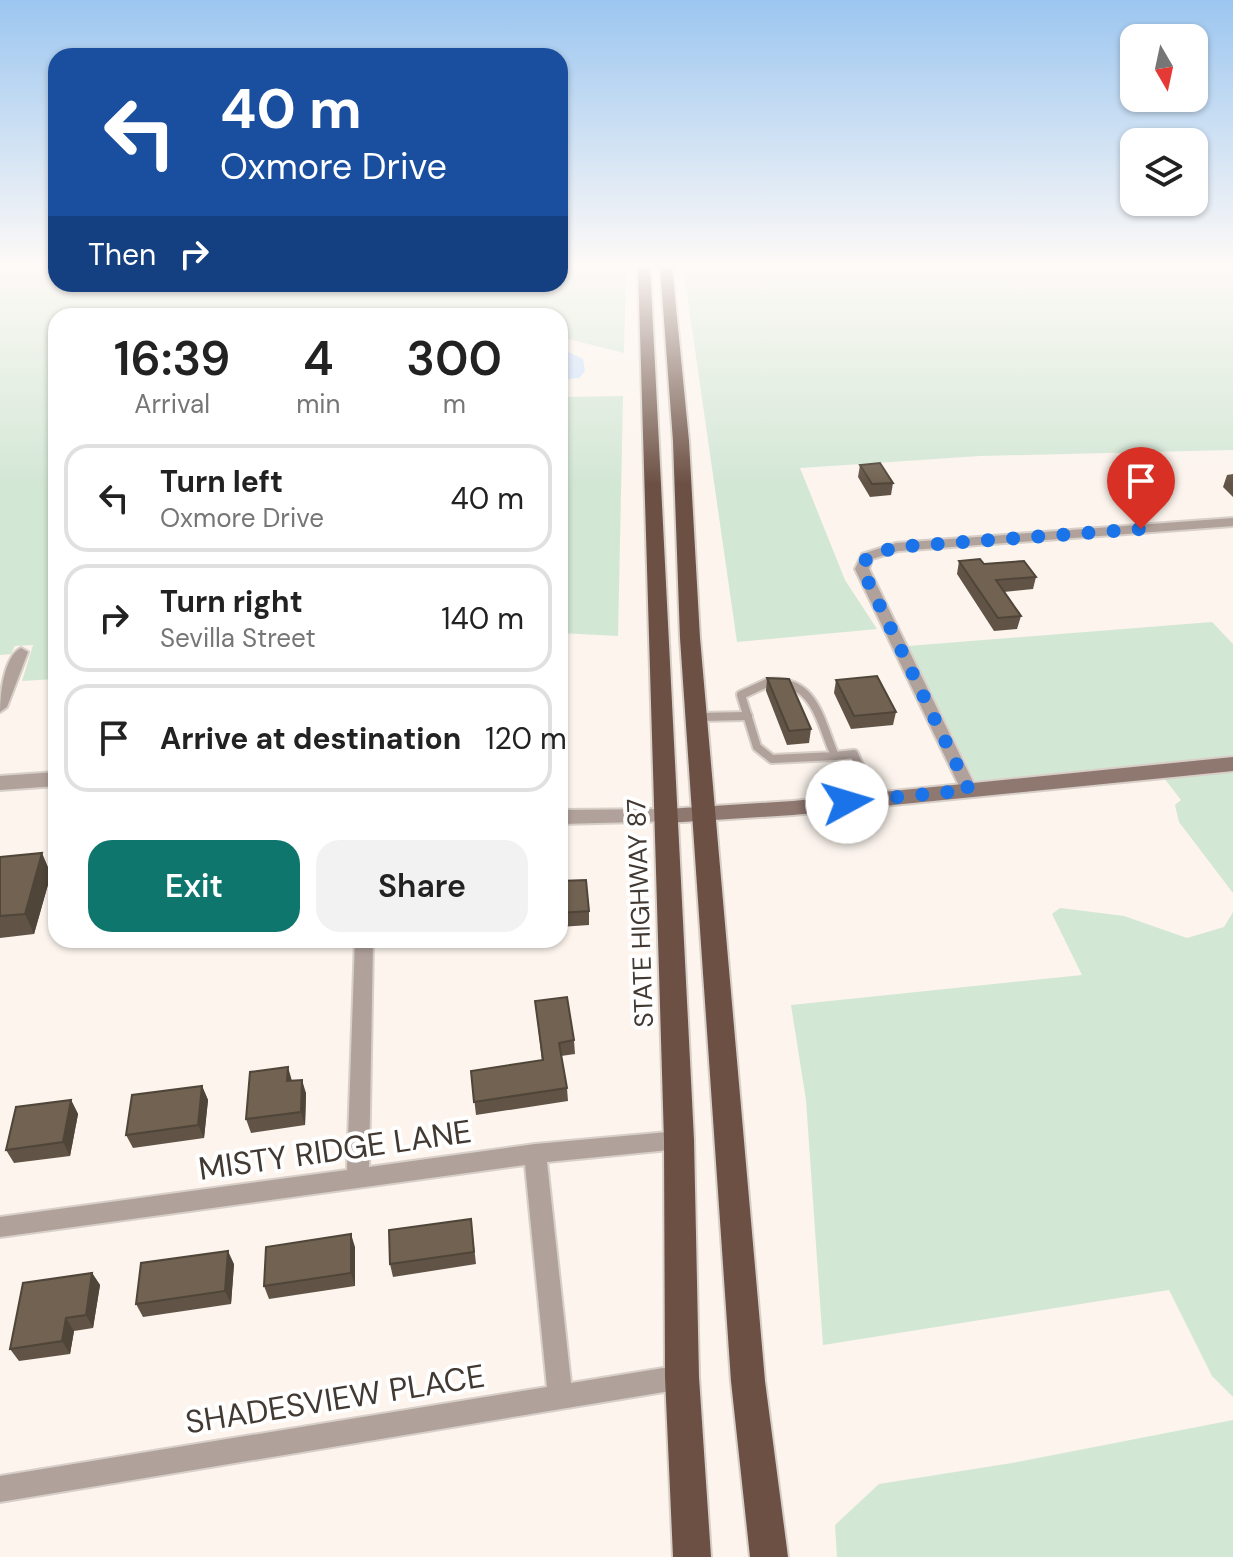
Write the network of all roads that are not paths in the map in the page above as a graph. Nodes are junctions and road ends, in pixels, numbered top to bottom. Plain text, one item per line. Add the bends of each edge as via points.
1 (647, 339) edge
2 (671, 339) edge
3 (1233, 522) edge
4 (21, 652) dead end
5 (0, 707) edge
6 (748, 716) junction
7 (697, 717) junction
8 (835, 756) junction
9 (1233, 764) edge
10 (48, 780) edge
11 (0, 783) edge
12 (969, 790) junction
13 (874, 800) junction
14 (705, 814) junction
15 (667, 816) junction
16 (568, 817) edge
17 (364, 948) edge
18 (679, 1140) junction
19 (535, 1154) junction
20 (358, 1180) junction
21 (0, 1227) edge
22 (682, 1377) junction
23 (560, 1397) junction
24 (0, 1489) edge
25 (692, 1557) edge
26 (769, 1557) edge

1 - 15 highway, STATE HIGHWAY 87
2 - 7 highway
3 - 12 street via 896,547 867,557 862,569
4 - 5 street
6 - 7 lane
6 - 8 lane via 757,747 772,759
6 - 8 lane via 741,695 747,689 796,684 807,693
7 - 14 highway
8 - 13 lane via 854,754
9 - 12 main road
10 - 11 street
12 - 13 main road
13 - 14 main road
14 - 15 main road
14 - 26 highway via 748,1381
15 - 16 street
15 - 18 highway, STATE HIGHWAY 87
17 - 20 street
18 - 19 street, MISTY RIDGE LANE
18 - 22 highway, STATE HIGHWAY 87
19 - 20 street, MISTY RIDGE LANE
19 - 23 street
20 - 21 street, MISTY RIDGE LANE
22 - 23 street, SHADESVIEW PLACE
22 - 25 highway, STATE HIGHWAY 87
23 - 24 street, SHADESVIEW PLACE

